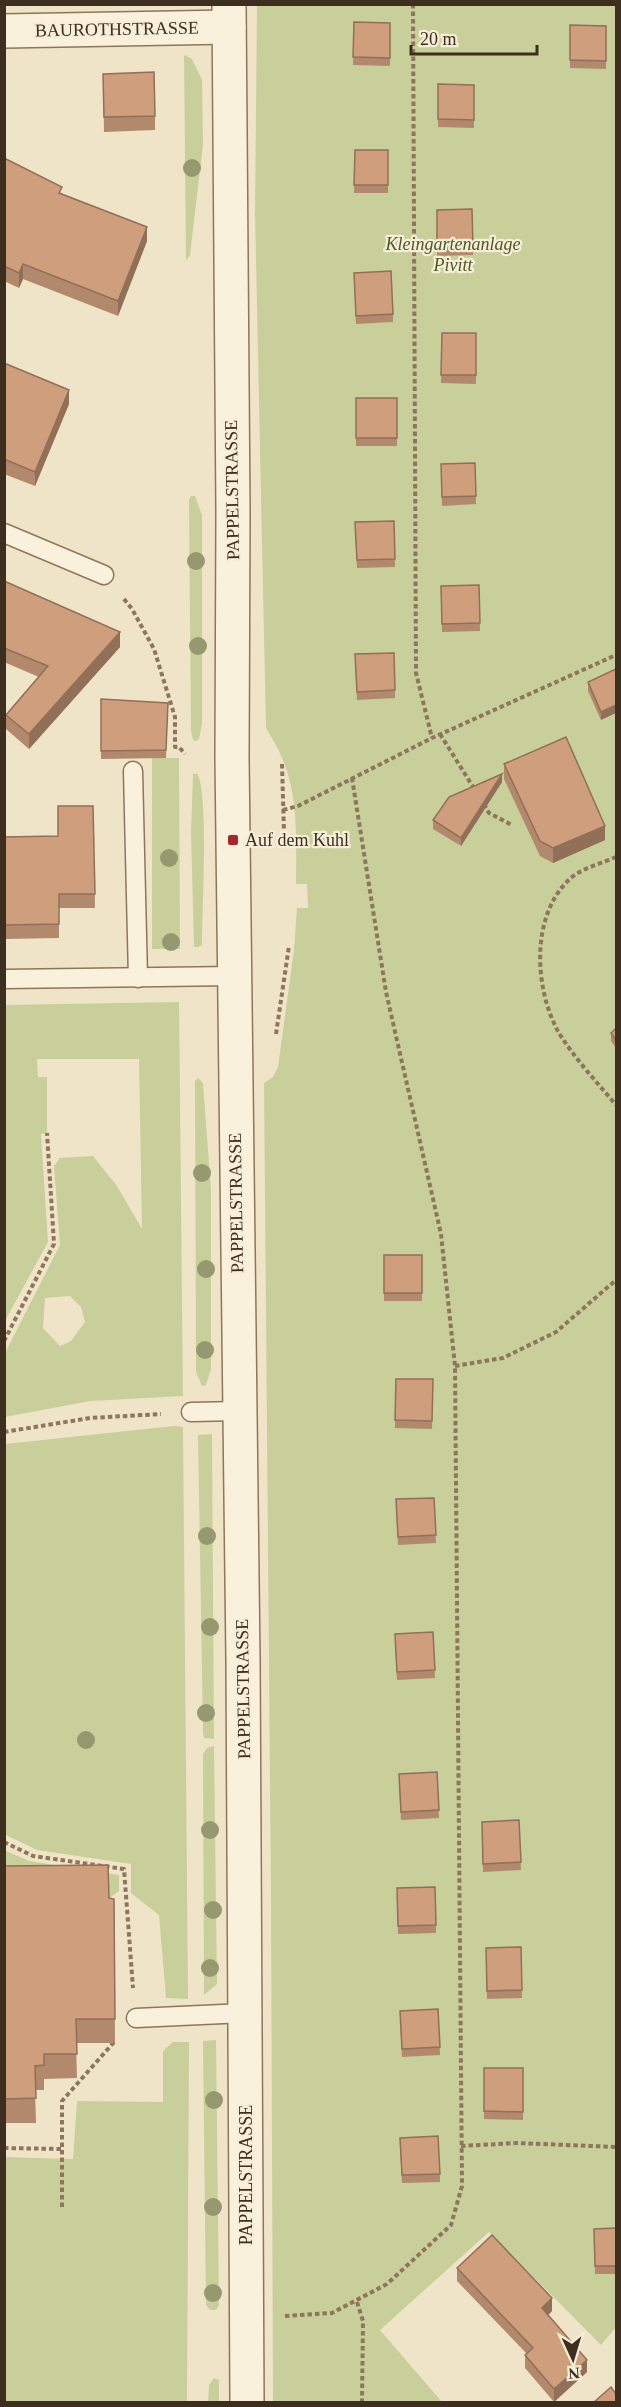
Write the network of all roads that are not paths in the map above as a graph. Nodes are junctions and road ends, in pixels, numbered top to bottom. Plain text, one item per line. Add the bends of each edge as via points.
1 (229, 16) edge
2 (4, 31) edge
3 (4, 533) edge
4 (104, 575) road end
5 (133, 771) dead end
6 (234, 976) junction
7 (138, 978) junction
8 (4, 979) edge
9 (239, 1411) junction
10 (191, 1412) road end
11 (245, 2013) junction
12 (136, 2018) road end
13 (248, 2403) edge

1 - 2 street, BAUROTHSTRASSE
1 - 6 street, PAPPELSTRASSE
3 - 4 lane
5 - 7 lane
6 - 7 lane
6 - 9 street, PAPPELSTRASSE
7 - 8 lane
9 - 10 lane
9 - 11 street, PAPPELSTRASSE
11 - 12 lane
11 - 13 street, PAPPELSTRASSE

